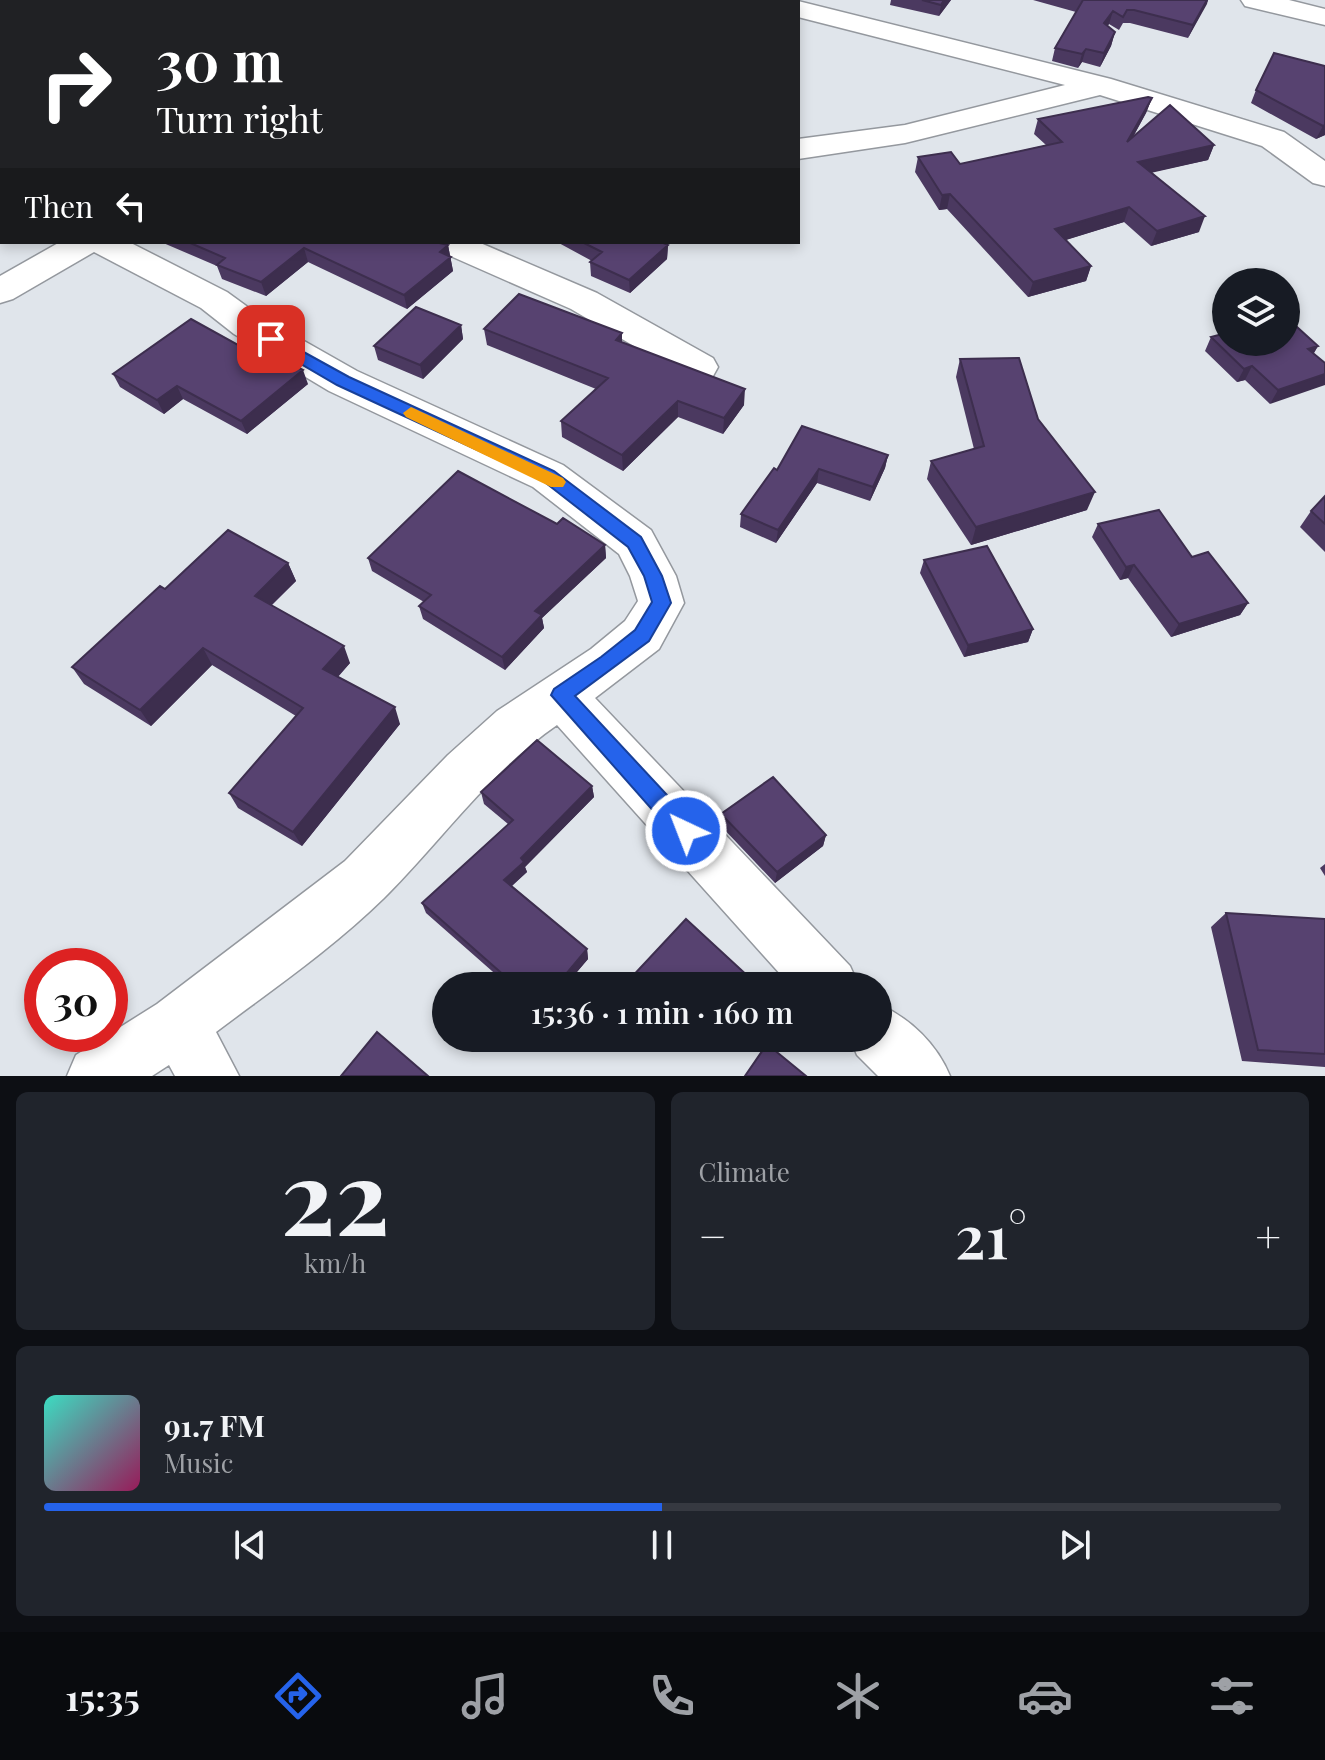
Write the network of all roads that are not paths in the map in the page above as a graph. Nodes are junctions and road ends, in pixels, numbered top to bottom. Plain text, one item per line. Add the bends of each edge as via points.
1 (1255, 0) edge
2 (800, 10) edge
3 (1325, 17) edge
4 (1100, 85) junction
5 (800, 149) edge
6 (1325, 176) edge
7 (82, 244) edge
8 (106, 244) edge
9 (449, 244) edge
10 (0, 291) edge
11 (699, 367) dead end
12 (561, 695) junction
13 (817, 972) edge
14 (178, 1025) junction
15 (892, 1048) edge
16 (97, 1076) edge
17 (209, 1076) edge
18 (920, 1076) edge

1 - 3 street
2 - 4 street
4 - 5 street via 905,134
4 - 6 street via 1273,139
7 - 10 street
8 - 12 street via 214,300 343,381 548,476 635,542 661,603 642,635
9 - 11 street via 584,301
12 - 13 street
12 - 14 street via 515,726 466,771 364,880
14 - 16 street
14 - 17 street
15 - 18 street

